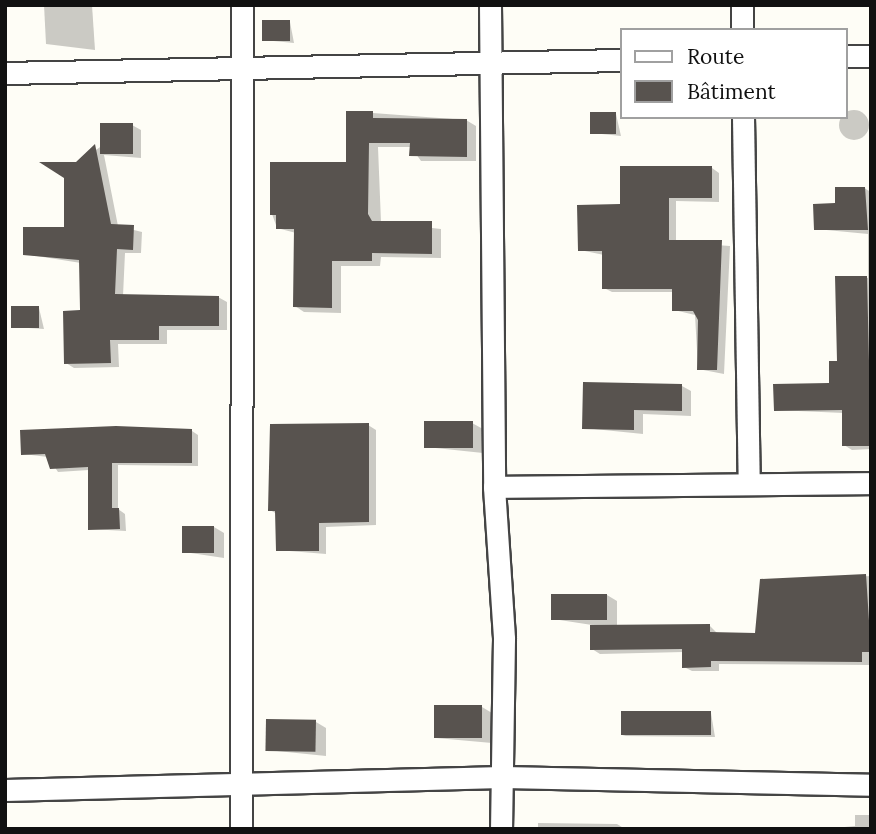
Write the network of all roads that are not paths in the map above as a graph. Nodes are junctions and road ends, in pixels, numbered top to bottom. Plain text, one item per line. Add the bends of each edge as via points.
1 (242, 5) edge
2 (490, 5) edge
3 (742, 5) edge
4 (742, 28) edge
5 (848, 55) edge
6 (871, 55) edge
7 (620, 60) edge
8 (490, 64) junction
9 (243, 68) junction
10 (5, 73) edge
11 (743, 119) edge
12 (871, 483) edge
13 (749, 485) junction
14 (494, 487) junction
15 (502, 777) junction
16 (871, 785) edge
17 (240, 787) junction
18 (5, 790) edge
19 (241, 829) edge
20 (501, 829) edge

1 - 9 street
2 - 8 street
3 - 4 street
5 - 6 street
7 - 8 street
8 - 9 street
8 - 14 street
9 - 10 street
9 - 17 street
11 - 13 street
12 - 13 street
13 - 14 street
14 - 15 street via 504,639
15 - 16 street
15 - 17 street
15 - 20 street
17 - 18 street
17 - 19 street

